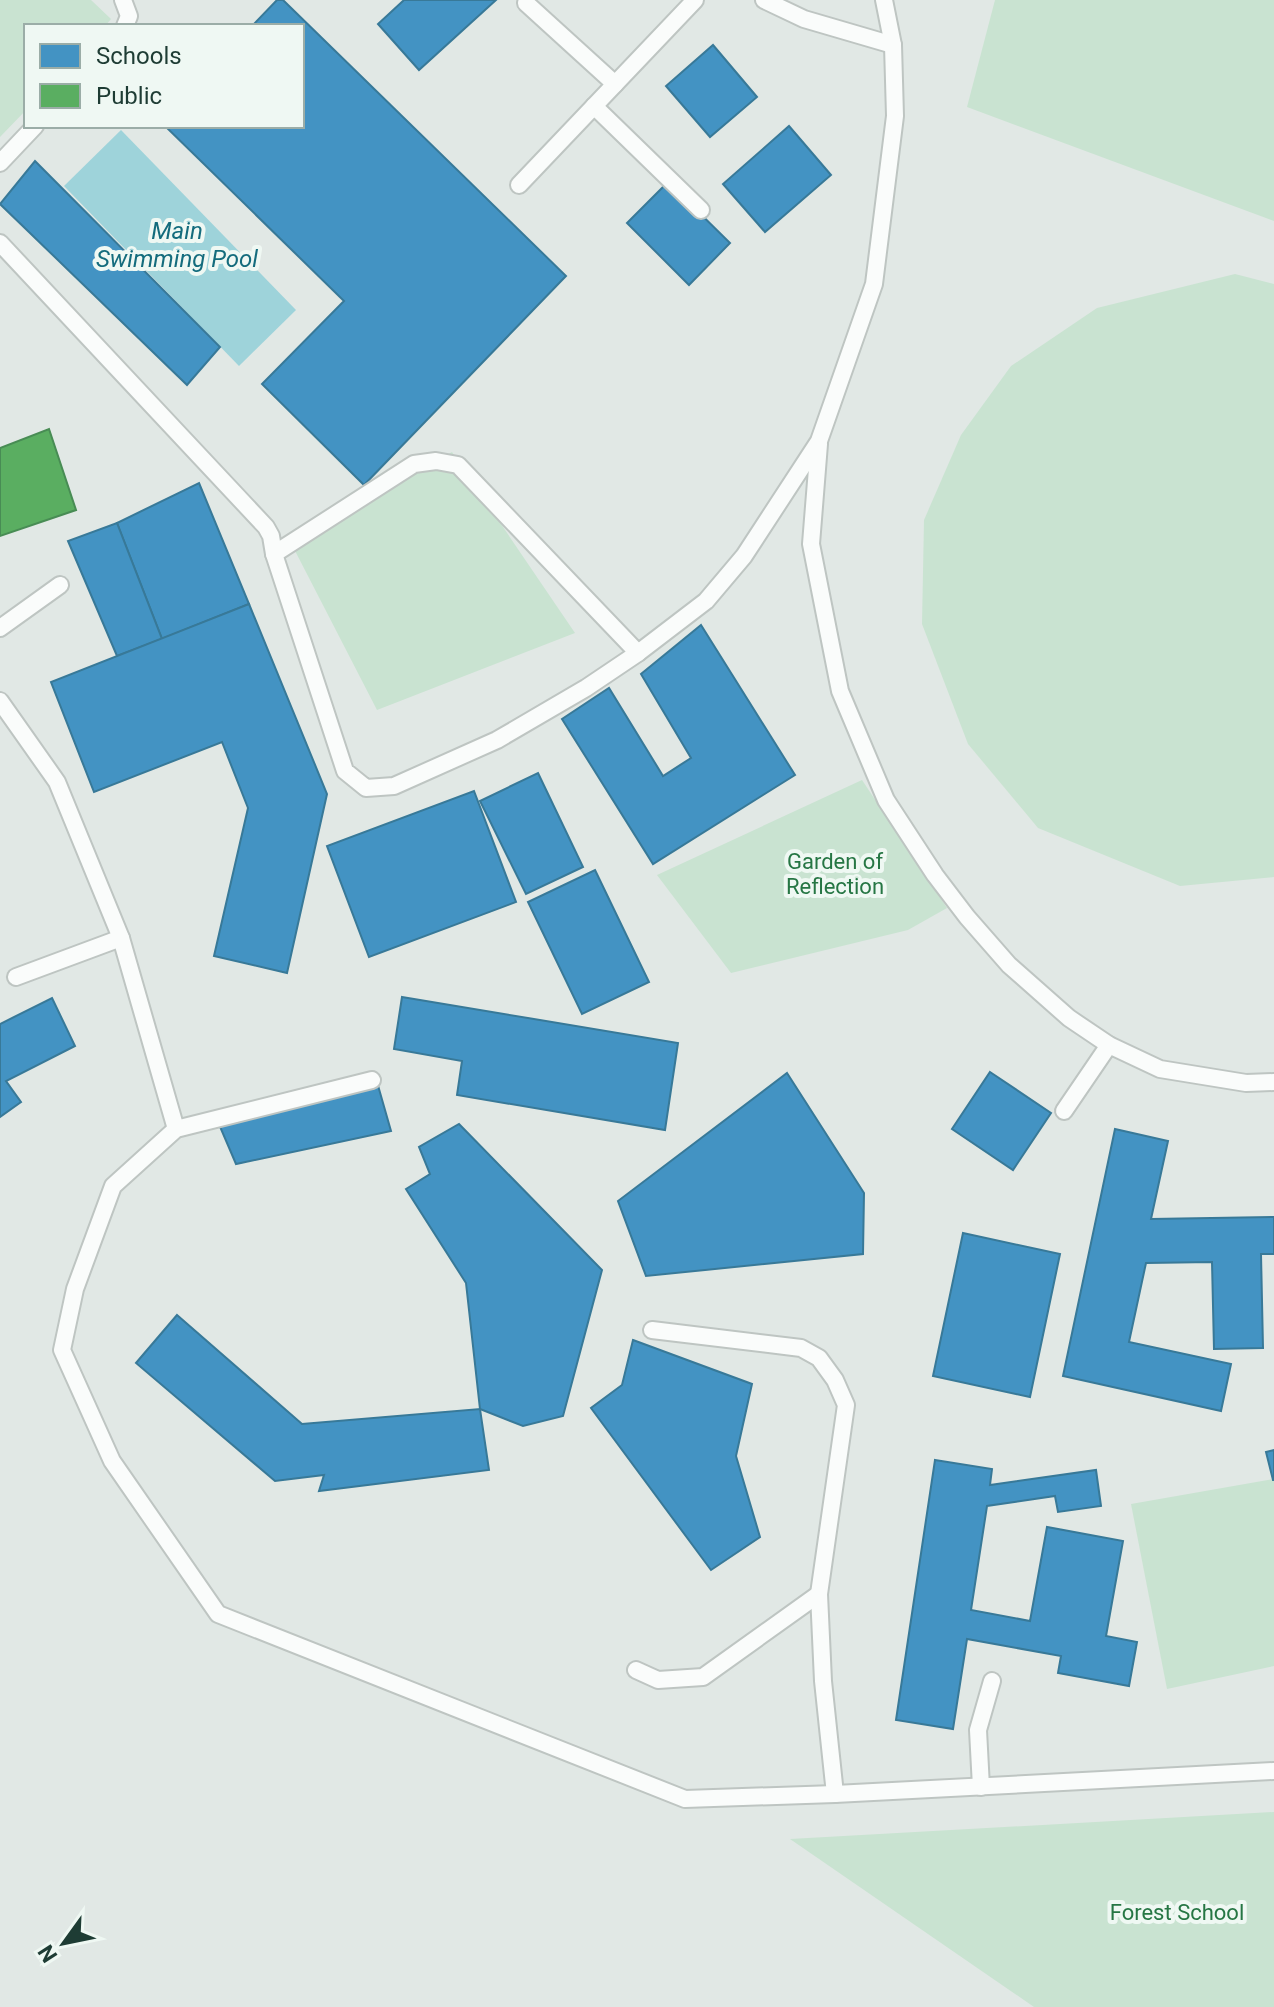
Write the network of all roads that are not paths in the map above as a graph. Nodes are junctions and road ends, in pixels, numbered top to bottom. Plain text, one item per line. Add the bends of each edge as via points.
1 (123, 0) edge
2 (695, 0) edge
3 (764, 0) edge
4 (802, 0) edge
5 (884, 0) edge
6 (526, 3) dead end
7 (804, 19) junction
8 (126, 24) edge
9 (893, 45) junction
10 (615, 84) junction
11 (594, 106) junction
12 (33, 128) edge
13 (0, 163) edge
14 (519, 185) dead end
15 (701, 210) dead end
16 (0, 243) edge
17 (819, 441) junction
18 (274, 554) junction
19 (60, 585) dead end
20 (0, 628) edge
21 (638, 653) junction
22 (0, 701) edge
23 (121, 938) junction
24 (16, 977) dead end
25 (1109, 1045) junction
26 (372, 1080) dead end
27 (1274, 1082) edge
28 (1064, 1111) dead end
29 (176, 1129) junction
30 (652, 1330) dead end
31 (819, 1594) junction
32 (636, 1670) dead end
33 (992, 1681) dead end
34 (1274, 1771) edge
35 (981, 1787) junction
36 (835, 1794) junction

1 - 8 lane via 129,16
2 - 10 lane
3 - 7 lane
4 - 7 lane
5 - 9 lane
6 - 10 lane
7 - 9 lane
9 - 17 lane via 895,116 874,284
10 - 11 lane
11 - 14 lane
11 - 15 lane
12 - 13 lane
16 - 18 lane via 266,527
17 - 21 lane via 744,556 706,601
17 - 25 lane via 811,544 840,691 886,800 935,875 1009,965
18 - 21 lane via 414,464 458,465
18 - 21 lane via 345,771 366,788 394,786 497,740
19 - 20 lane
22 - 23 lane via 57,782
23 - 24 lane
23 - 29 lane
25 - 27 lane via 1160,1069 1246,1083
25 - 28 lane
26 - 29 lane
29 - 36 lane via 113,1186 75,1289 62,1350 112,1461 218,1614 685,1799
30 - 31 lane via 801,1348 819,1358 835,1380 846,1405
31 - 32 lane via 703,1677 658,1680
31 - 36 lane
33 - 35 lane via 978,1730
34 - 35 lane
35 - 36 lane

